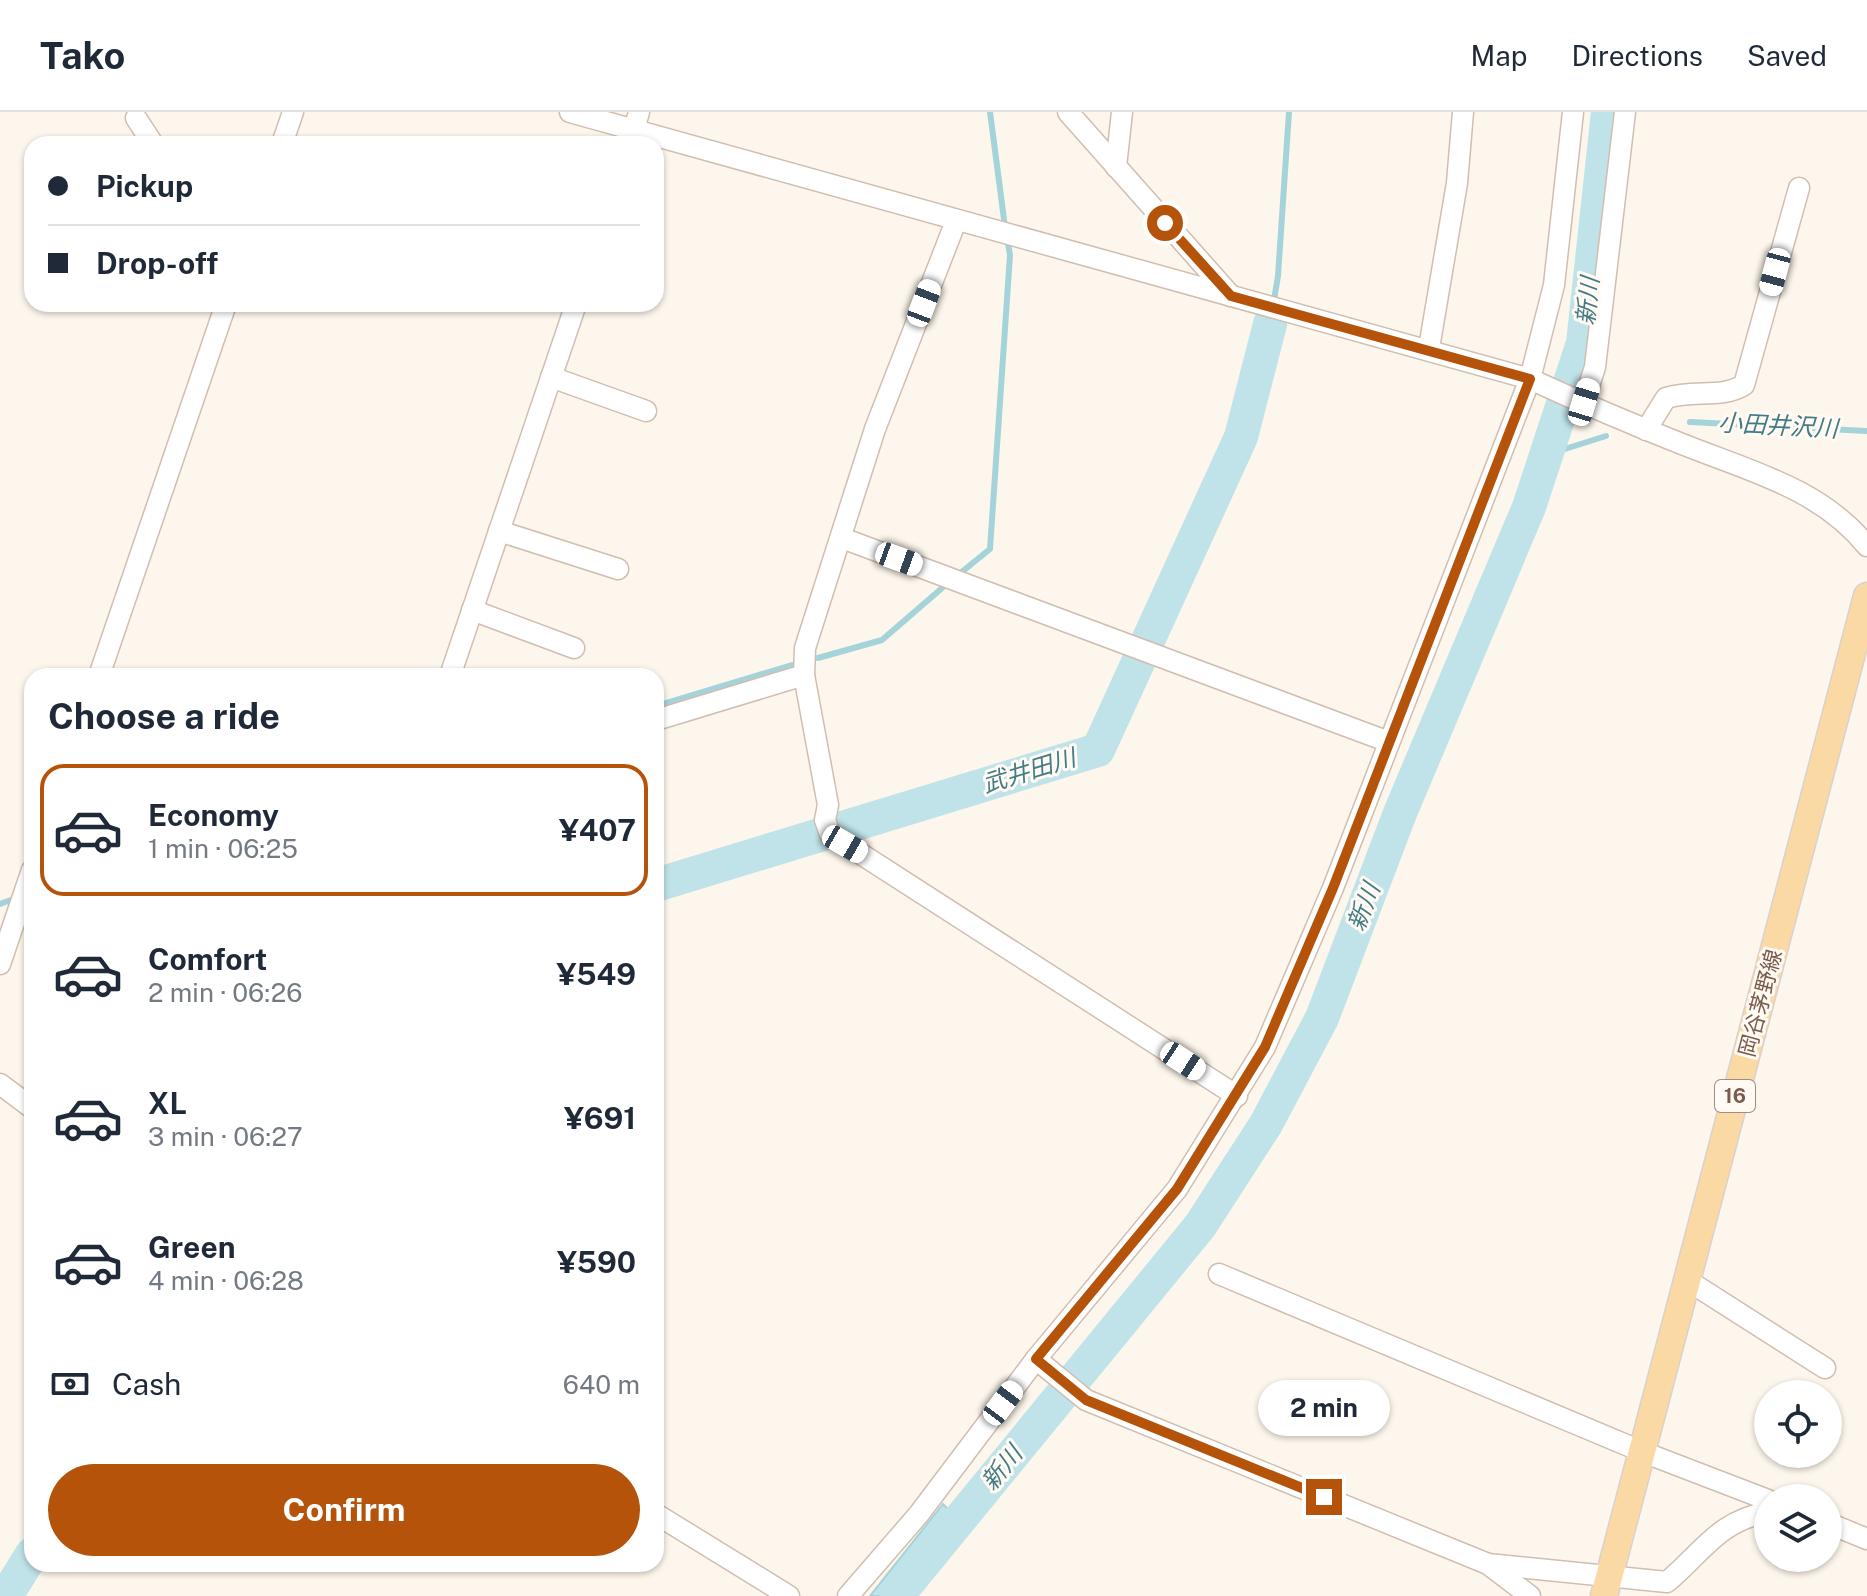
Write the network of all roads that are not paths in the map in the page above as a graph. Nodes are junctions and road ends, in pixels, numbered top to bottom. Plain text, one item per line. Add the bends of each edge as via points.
1 (293, 112) edge
2 (570, 112) edge
3 (1068, 112) edge
4 (1122, 112) edge
5 (1463, 112) edge
6 (1573, 112) edge
7 (1625, 112) edge
8 (136, 118) dead end
9 (635, 129) edge
10 (148, 136) edge
11 (285, 136) edge
12 (659, 136) edge
13 (664, 137) edge
14 (1116, 167) junction
15 (1799, 188) dead end
16 (956, 221) junction
17 (1231, 296) junction
18 (223, 312) edge
19 (573, 312) edge
20 (1429, 348) junction
21 (551, 377) junction
22 (1530, 379) junction
23 (1581, 400) junction
24 (646, 411) dead end
25 (1646, 430) junction
26 (499, 531) junction
27 (842, 538) junction
28 (1867, 546) edge
29 (618, 569) dead end
30 (1867, 596) edge
31 (472, 610) junction
32 (574, 648) dead end
33 (102, 668) edge
34 (453, 668) edge
35 (804, 675) junction
36 (664, 718) edge
37 (1389, 742) junction
38 (24, 910) edge
39 (0, 964) edge
40 (0, 1084) edge
41 (1237, 1096) junction
42 (24, 1102) edge
43 (1219, 1274) dead end
44 (1687, 1280) junction
45 (1036, 1359) junction
46 (1825, 1368) dead end
47 (1643, 1452) junction
48 (1754, 1495) edge
49 (1754, 1515) edge
50 (664, 1519) edge
51 (1842, 1529) edge
52 (1867, 1539) edge
53 (1488, 1564) junction
54 (1607, 1585) edge
55 (789, 1596) edge
56 (848, 1596) edge
57 (1530, 1596) edge

1 - 11 street
2 - 9 street
3 - 14 street
4 - 14 street
5 - 20 street via 1457,183
6 - 22 street via 1554,285
7 - 23 street via 1595,367
8 - 10 street
9 - 12 street
13 - 16 street
14 - 17 street
15 - 25 street via 1744,385 1728,394 1690,391 1666,398
16 - 17 street
16 - 27 street via 875,429
17 - 20 street
18 - 33 street
19 - 21 street
20 - 22 street
21 - 24 street
21 - 26 street
22 - 23 street
22 - 37 street
23 - 25 street
25 - 28 street via 1803,491 1848,522
26 - 29 street
26 - 31 street
27 - 35 street via 805,648
27 - 37 street
30 - 44 main road, 岡谷茅野線 / 16
31 - 32 street
31 - 34 street
35 - 36 street
35 - 41 street via 828,805 827,827
37 - 41 street via 1290,989
38 - 39 street
40 - 42 street
41 - 45 street via 1177,1189
43 - 47 street
44 - 46 street
44 - 47 main road, 岡谷茅野線 / 16
45 - 53 street via 1082,1397 1139,1424
45 - 56 street via 919,1514
47 - 48 street
47 - 54 main road, 岡谷茅野線 / 16
49 - 54 street via 1713,1534 1667,1582
50 - 55 street
51 - 52 street
53 - 54 street
53 - 57 street

